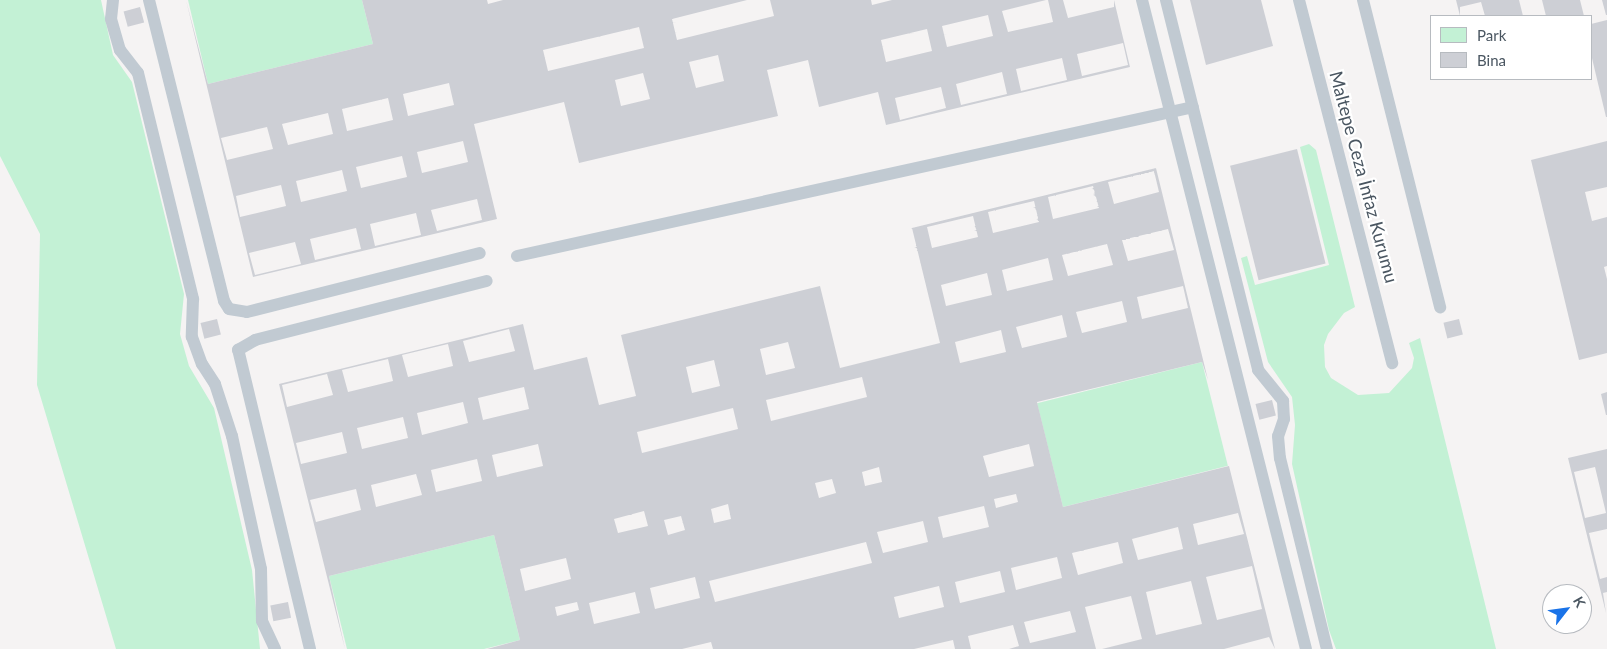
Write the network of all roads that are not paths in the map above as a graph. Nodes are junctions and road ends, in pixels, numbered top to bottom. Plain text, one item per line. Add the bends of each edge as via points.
1 (113, 0) edge
2 (149, 0) edge
3 (1142, 0) edge
4 (1166, 0) edge
5 (1299, 0) edge
6 (1363, 0) edge
7 (1193, 107) junction
8 (1171, 112) junction
9 (480, 253) dead end
10 (517, 256) dead end
11 (487, 281) dead end
12 (1440, 307) dead end
13 (1392, 363) dead end
14 (275, 649) edge
15 (310, 649) edge
16 (1306, 649) edge
17 (1327, 649) edge

1 - 14 lane via 111,19 120,50 138,72 193,298 192,338 202,364 215,384 232,436 261,569 262,621
2 - 9 lane via 224,301 229,309 247,312
3 - 8 lane
4 - 7 lane
5 - 13 lane, Maltepe Ceza İnfaz Kurumu
6 - 12 lane
7 - 8 lane
7 - 17 lane via 1258,370 1283,401 1284,419 1278,447
8 - 10 lane
8 - 16 lane
11 - 15 lane via 255,340 238,350

